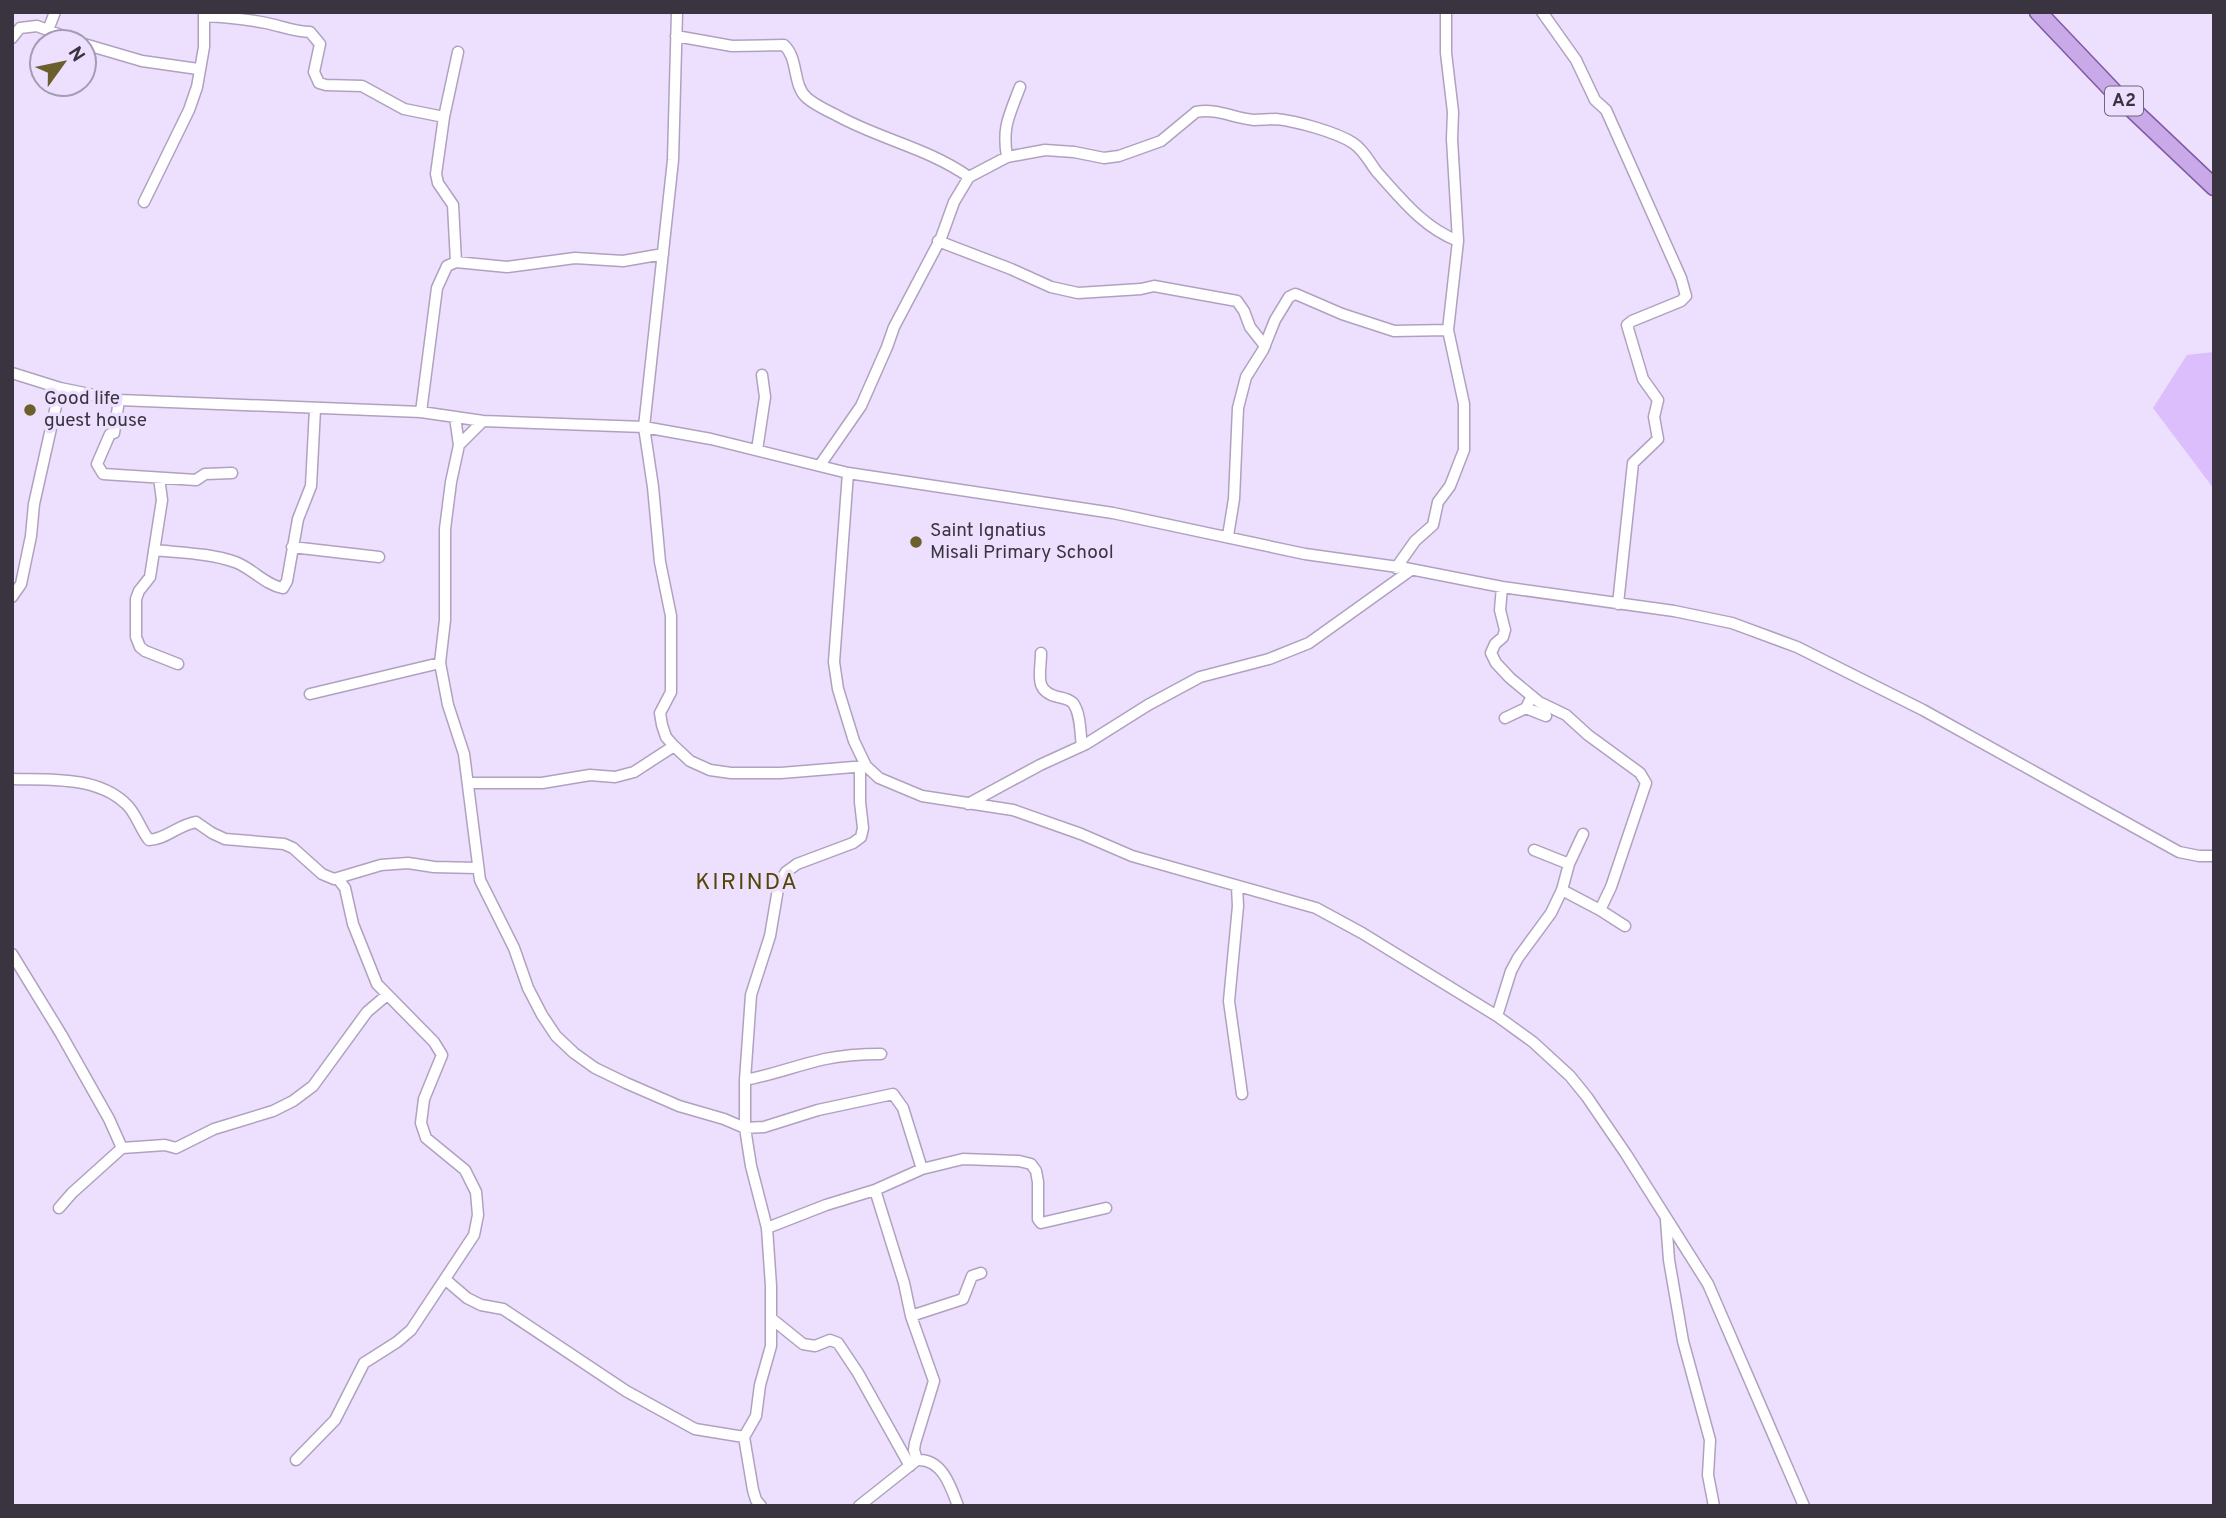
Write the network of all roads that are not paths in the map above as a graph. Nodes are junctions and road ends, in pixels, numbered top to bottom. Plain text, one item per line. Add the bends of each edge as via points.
1 (677, 12) edge
2 (1446, 12) edge
3 (1542, 12) edge
4 (2038, 12) edge
5 (204, 14) edge
6 (42, 28) edge
7 (676, 36) junction
8 (12, 38) edge
9 (98, 48) edge
10 (458, 52) dead end
11 (198, 69) junction
12 (1020, 87) dead end
13 (444, 117) junction
14 (1007, 158) junction
15 (969, 177) junction
16 (2214, 187) edge
17 (144, 202) dead end
18 (938, 241) junction
19 (1458, 242) junction
20 (663, 254) junction
21 (456, 262) junction
22 (1448, 330) junction
23 (1265, 346) junction
24 (12, 373) edge
25 (762, 375) dead end
26 (60, 388) junction
27 (119, 400) junction
28 (315, 409) junction
29 (421, 412) junction
30 (456, 416) junction
31 (483, 421) junction
32 (644, 428) junction
33 (459, 445) junction
34 (757, 450) junction
35 (820, 465) junction
36 (232, 473) dead end
37 (848, 473) junction
38 (159, 478) junction
39 (1228, 536) junction
40 (292, 547) junction
41 (154, 550) junction
42 (379, 557) dead end
43 (1396, 568) junction
44 (1411, 570) junction
45 (1502, 587) junction
46 (12, 597) edge
47 (1618, 604) junction
48 (1041, 653) dead end
49 (440, 663) junction
50 (178, 664) dead end
51 (310, 694) dead end
52 (1532, 696) junction
53 (1526, 708) junction
54 (1546, 716) dead end
55 (1505, 718) dead end
56 (674, 746) junction
57 (1082, 746) junction
58 (863, 767) junction
59 (13, 778) edge
60 (469, 783) junction
61 (12, 786) edge
62 (968, 804) junction
63 (1583, 834) dead end
64 (1534, 850) dead end
65 (2214, 856) edge
66 (1569, 864) junction
67 (477, 868) junction
68 (352, 874) junction
69 (338, 879) junction
70 (1237, 887) junction
71 (345, 888) junction
72 (1562, 890) junction
73 (1600, 910) junction
74 (1625, 926) dead end
75 (12, 954) edge
76 (387, 995) junction
77 (1497, 1016) junction
78 (881, 1054) dead end
79 (745, 1080) junction
80 (1242, 1094) dead end
81 (745, 1128) junction
82 (122, 1148) junction
83 (922, 1169) junction
84 (875, 1190) junction
85 (59, 1208) dead end
86 (1106, 1208) dead end
87 (1665, 1216) junction
88 (767, 1228) junction
89 (982, 1273) dead end
90 (446, 1280) junction
91 (911, 1316) junction
92 (772, 1319) junction
93 (744, 1437) junction
94 (296, 1460) dead end
95 (914, 1463) junction
96 (758, 1504) edge
97 (859, 1506) edge
98 (958, 1506) edge
99 (1714, 1506) edge
100 (1804, 1506) edge

1 - 7 street
2 - 19 street
3 - 47 street via 1576,60 1595,100 1606,110 1686,296 1626,325 1643,379 1658,400 1654,417 1658,439 1633,463
4 - 16 main road, A2
5 - 11 street via 204,47
5 - 13 street via 310,32 320,44 314,72 319,83 362,86 404,109
6 - 8 street via 20,28
7 - 15 street via 732,46 784,45 791,52 800,88 808,99 852,124 942,159
7 - 20 street via 673,160
9 - 11 street via 142,61
10 - 13 street
11 - 17 street via 189,110
12 - 14 street via 1005,128
13 - 21 street via 436,174 453,205
14 - 15 street
14 - 19 street via 1045,150 1119,156 1161,141 1203,111 1294,122 1352,142 1416,215
15 - 18 street
18 - 23 street via 1051,287 1078,293 1154,286 1237,301
18 - 35 street via 894,327 861,406
19 - 22 street
20 - 21 street via 624,261 575,258 507,267
20 - 32 street
21 - 29 street via 444,269 437,288
22 - 23 street via 1394,331 1295,294 1275,320
22 - 43 street via 1464,404 1464,450 1438,502 1433,525
23 - 39 street via 1246,377 1238,408
24 - 26 street
25 - 34 street via 765,397
26 - 27 street
26 - 46 street via 21,584
27 - 28 street
27 - 38 street via 114,433 97,464 99,470 109,475
28 - 29 street
28 - 40 street via 312,486
29 - 30 street
30 - 31 street
30 - 33 street
31 - 32 street
31 - 33 street
32 - 34 street
32 - 56 street via 671,615 671,692 660,713 666,737
33 - 49 street via 445,529
34 - 35 street
35 - 37 street
36 - 38 street via 205,474 196,480
37 - 39 street via 1113,513
37 - 58 street via 834,662
38 - 41 street via 162,500
39 - 43 street
40 - 41 street via 283,588 234,562
40 - 42 street
41 - 50 street via 150,577 136,595 136,637 145,651
43 - 44 street
44 - 45 street
44 - 57 street via 1309,643 1200,677
45 - 47 street
45 - 52 street via 1500,610 1505,630 1491,653 1510,678
47 - 65 street via 1732,623 1797,647 1923,710 2179,852
48 - 57 street via 1043,691 1074,705
49 - 51 street
49 - 60 street
52 - 53 street
52 - 73 street via 1566,715 1640,773 1646,783
53 - 54 street
53 - 55 street
56 - 58 street via 690,761 731,773
56 - 60 street via 635,772 615,777
57 - 62 street
58 - 62 street via 922,796
58 - 79 street via 861,837 797,864 779,883 751,995
59 - 61 street
59 - 69 street via 83,783 107,792 125,803 149,840 196,822 225,839 284,844 322,874
60 - 67 street
62 - 70 street via 1013,810 1132,856
63 - 66 street
64 - 66 street
66 - 72 street
67 - 68 street via 408,863
67 - 81 street via 528,988 556,1037 573,1054 679,1106
68 - 69 street
68 - 71 street
69 - 71 street
70 - 77 street via 1317,908
70 - 80 street via 1229,1001
71 - 76 street via 353,924 377,984
72 - 73 street
72 - 77 street via 1514,965
73 - 74 street
75 - 82 street via 68,1045
76 - 82 street via 368,1012 313,1086 293,1101 176,1148
76 - 90 street via 442,1055 424,1099 421,1123 426,1138 465,1170 476,1192 474,1235
77 - 87 street via 1570,1076
78 - 79 street via 828,1058
79 - 81 street
81 - 83 street via 893,1094 903,1108
81 - 88 street
82 - 85 street
83 - 84 street
83 - 86 street via 964,1159 1019,1161 1036,1171 1039,1222
84 - 88 street
84 - 91 street
87 - 99 street via 1683,1341 1710,1440 1708,1475
87 - 100 street via 1708,1284
88 - 92 street
89 - 91 street via 972,1276 965,1297
90 - 93 street via 467,1298 503,1309 626,1391 695,1429
90 - 94 street via 405,1335 365,1363 335,1420
91 - 95 street via 934,1381 915,1443
92 - 93 street via 756,1416
92 - 95 street via 803,1344 814,1346 830,1340 840,1345
93 - 96 street
95 - 97 street
95 - 98 street via 926,1460 941,1470

